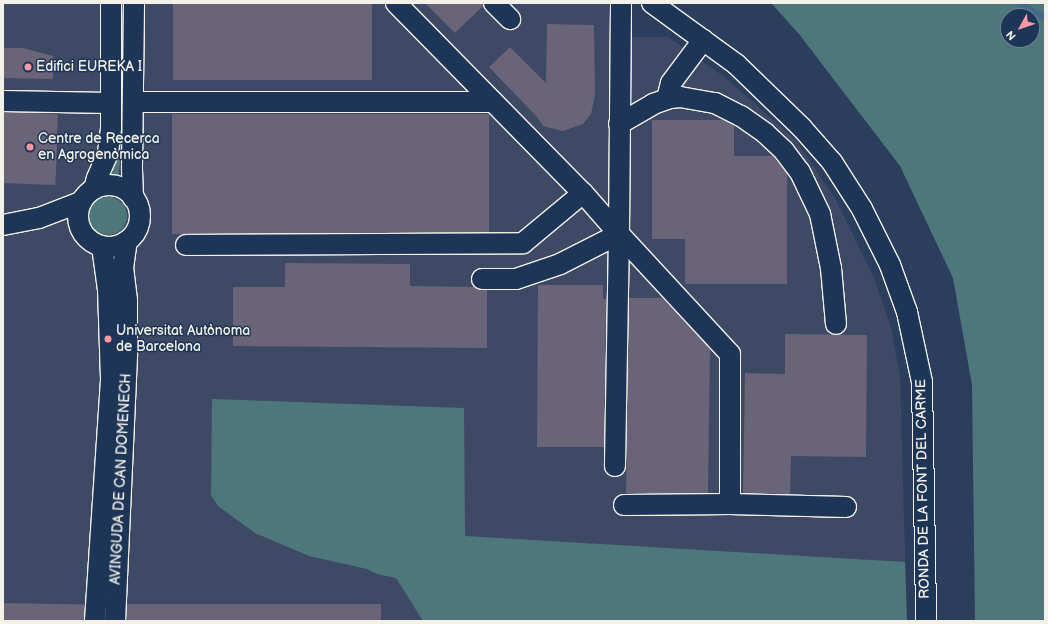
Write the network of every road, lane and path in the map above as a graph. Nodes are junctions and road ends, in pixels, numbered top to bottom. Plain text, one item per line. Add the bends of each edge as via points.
1 (111, 3) edge
2 (134, 3) edge
3 (396, 3) edge
4 (494, 3) edge
5 (621, 3) edge
6 (652, 3) edge
7 (510, 19) dead end
8 (703, 40) junction
9 (667, 99) junction
10 (3, 100) edge
11 (133, 102) junction
12 (492, 102) junction
13 (110, 103) junction
14 (619, 124) junction
15 (583, 193) junction
16 (88, 195) junction
17 (133, 198) junction
18 (39, 218) junction
19 (3, 225) edge
20 (80, 228) junction
21 (619, 234) junction
22 (127, 241) junction
23 (186, 245) dead end
24 (102, 246) junction
25 (482, 279) dead end
26 (836, 324) dead end
27 (615, 466) dead end
28 (730, 504) junction
29 (624, 505) dead end
30 (846, 507) dead end
31 (95, 621) edge
32 (115, 621) edge
33 (926, 621) edge

1 - 13 street
2 - 11 street
3 - 12 street
4 - 7 street
5 - 14 street
6 - 8 street, RONDA DE LA FONT DEL CARME
8 - 9 street via 672,83
8 - 33 street, RONDA DE LA FONT DEL CARME via 736,64 802,128 832,162 862,209 890,265 907,312 922,382
9 - 14 street via 653,104
9 - 26 street via 680,97 715,104 741,116 784,151 800,172 820,214 831,268
10 - 13 street
11 - 12 street
11 - 17 street
12 - 15 street
13 - 16 street via 108,152
14 - 21 street
15 - 21 street
15 - 23 street via 523,243
16 - 17 street via 105,185 126,190
16 - 18 street
16 - 20 street via 78,216
17 - 22 street via 138,207 139,221 136,231
18 - 19 street
18 - 20 street
20 - 24 street via 91,241
21 - 25 street via 560,264 516,279
21 - 27 street
21 - 28 street via 730,354
22 - 24 street via 115,246
22 - 32 street, AVINGUDA DE CAN DOMENECH via 123,268 127,300 127,353
24 - 31 street, AVINGUDA DE CAN DOMENECH via 108,290 111,379
28 - 29 street
28 - 30 street

